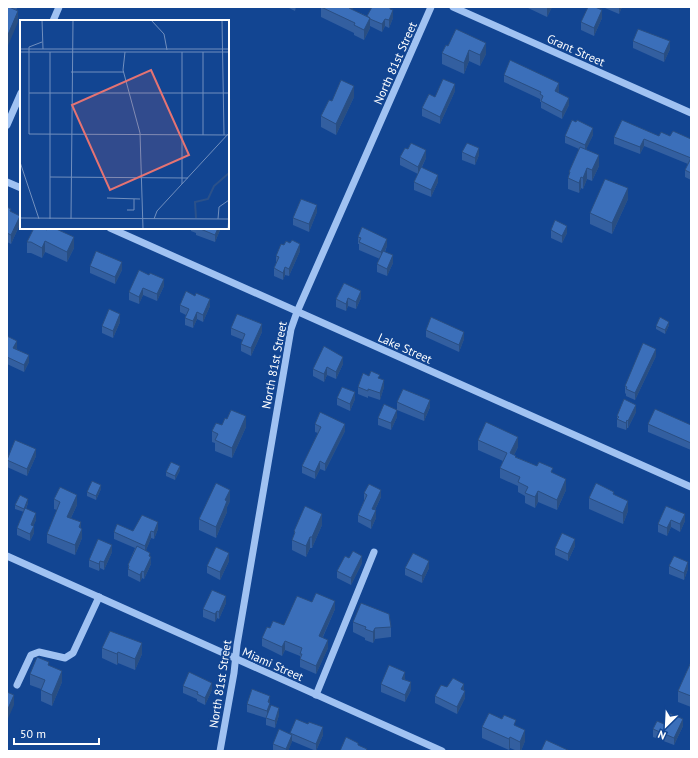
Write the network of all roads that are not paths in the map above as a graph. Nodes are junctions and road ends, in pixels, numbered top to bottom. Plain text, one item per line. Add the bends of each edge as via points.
1 (431, 7) edge
2 (453, 7) edge
3 (57, 8) edge
4 (53, 20) edge
5 (20, 95) edge
6 (691, 113) edge
7 (7, 125) edge
8 (7, 182) edge
9 (20, 188) edge
10 (112, 229) edge
11 (297, 312) junction
12 (691, 487) edge
13 (374, 552) dead end
14 (7, 556) edge
15 (100, 597) junction
16 (236, 659) junction
17 (17, 685) dead end
18 (316, 695) junction
19 (220, 751) edge
20 (442, 751) edge

1 - 11 street, North 81st Street
2 - 6 street, Grant Street
3 - 4 street
5 - 7 street
8 - 9 street
10 - 11 street, Lake Street
11 - 12 street, Lake Street
11 - 16 street, North 81st Street via 290,329
13 - 18 street
14 - 15 street, Miami Street
15 - 16 street, Miami Street
15 - 17 street via 73,653 65,658 39,652 31,655
16 - 18 street, Miami Street
16 - 19 street, North 81st Street
18 - 20 street, Miami Street

